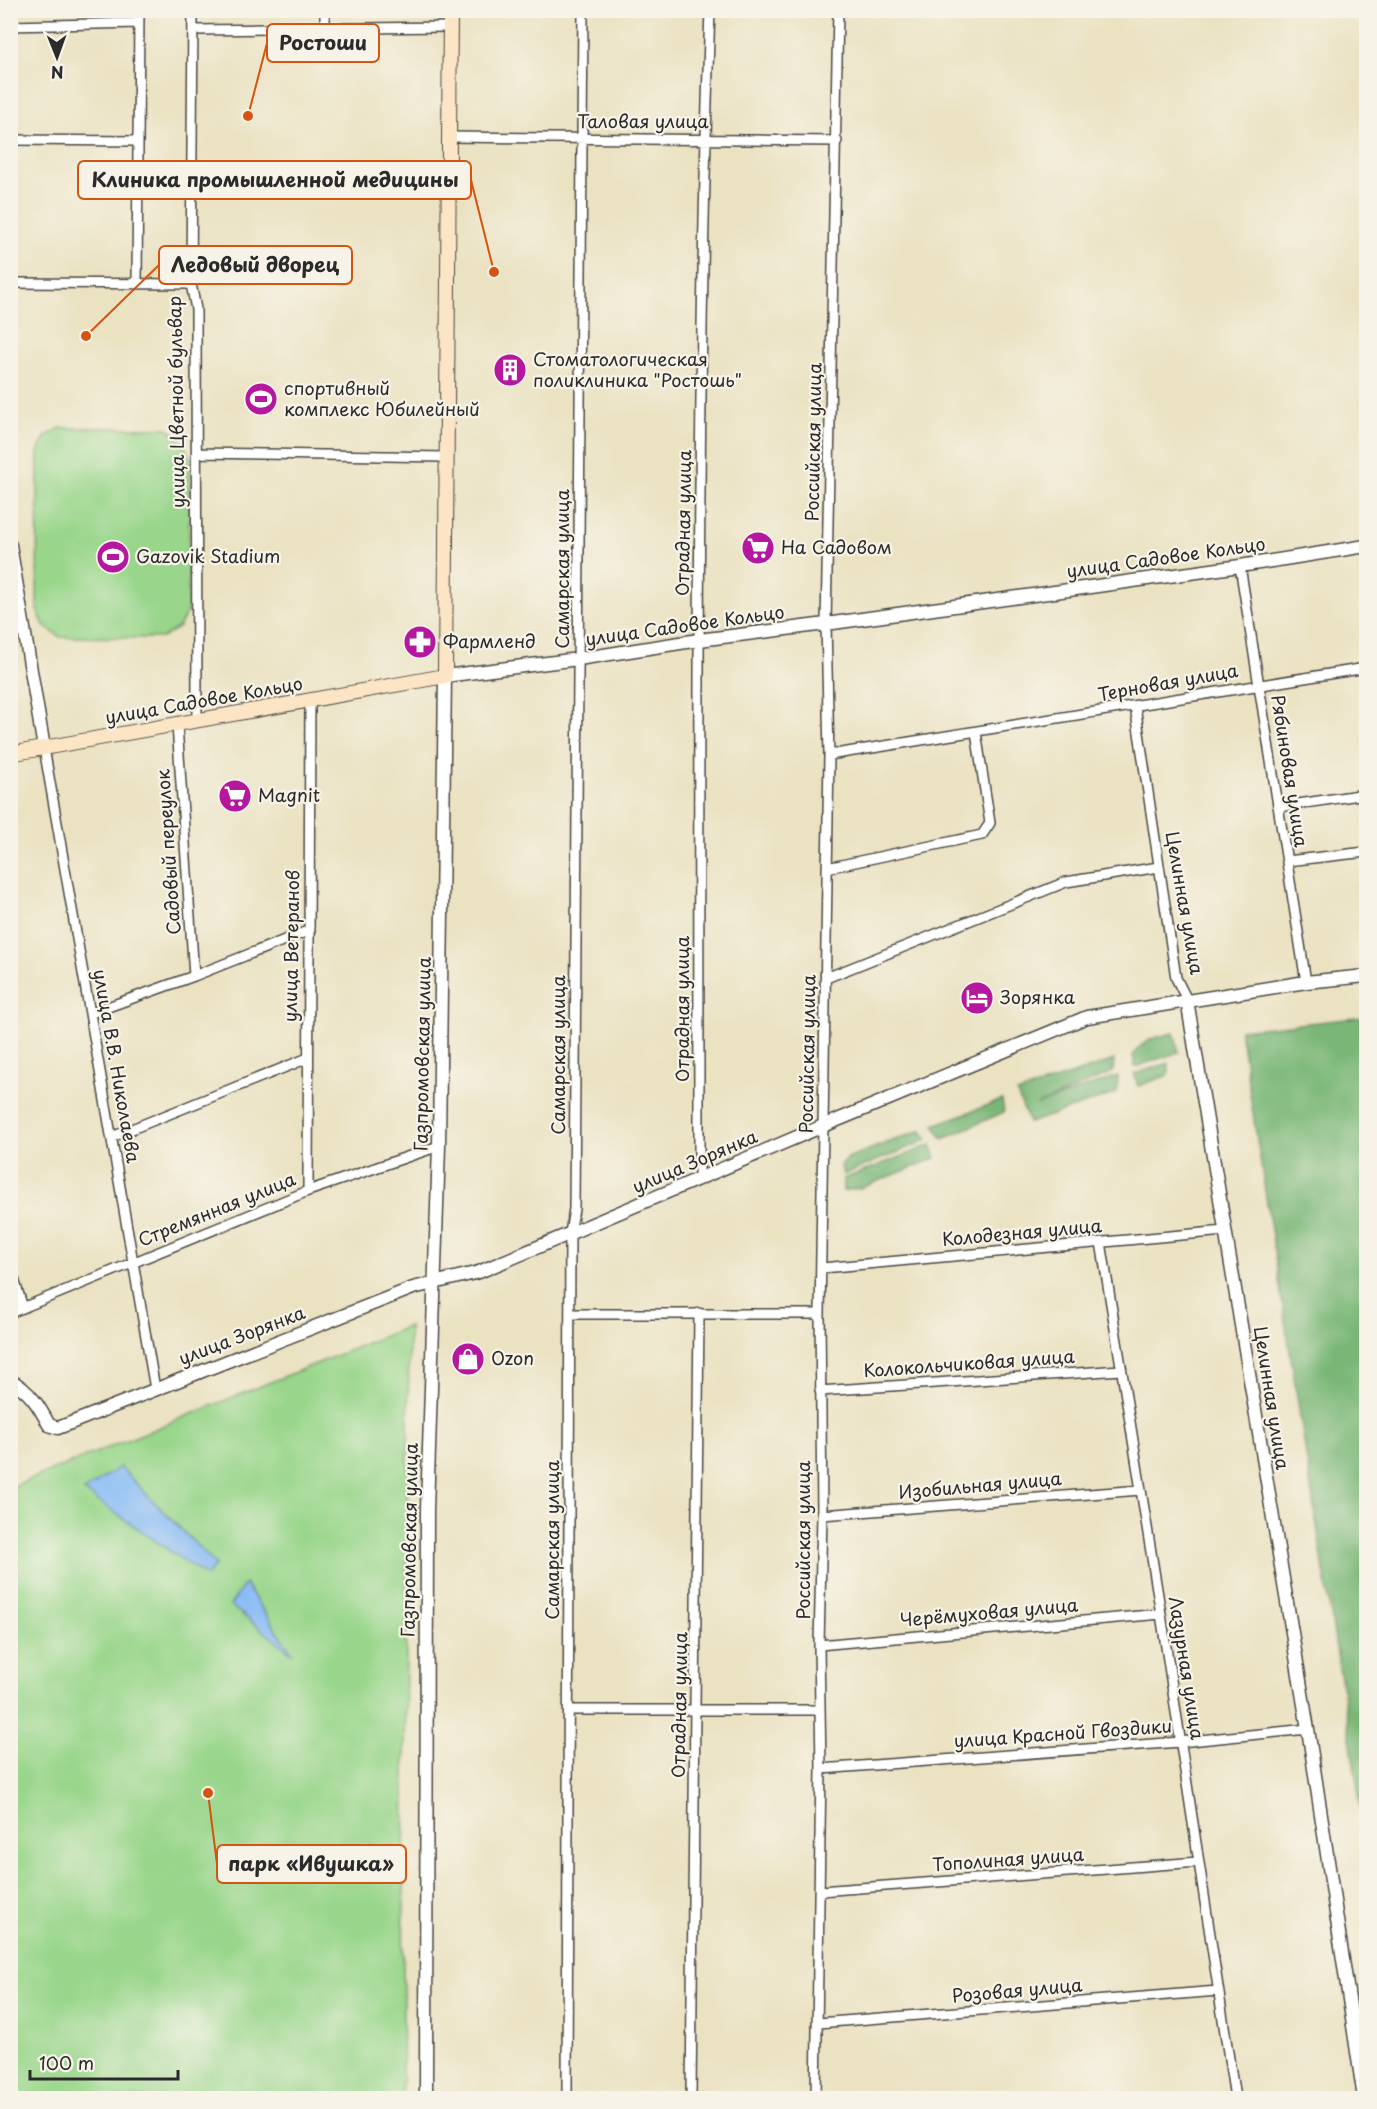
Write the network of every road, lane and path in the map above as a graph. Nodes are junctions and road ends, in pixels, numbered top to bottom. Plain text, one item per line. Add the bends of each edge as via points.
1 (139, 10) edge
2 (193, 10) edge
3 (325, 10) edge
4 (450, 10) edge
5 (583, 10) edge
6 (710, 10) edge
7 (838, 10) edge
8 (139, 23) junction
9 (10, 26) edge
10 (450, 27) junction
11 (325, 29) junction
12 (193, 30) junction
13 (448, 136) junction
14 (706, 139) junction
15 (10, 140) edge
16 (582, 140) junction
17 (137, 141) junction
18 (837, 141) junction
19 (10, 283) edge
20 (137, 284) junction
21 (191, 284) junction
22 (196, 453) junction
23 (446, 457) junction
24 (10, 545) edge
25 (1366, 546) edge
26 (1240, 566) junction
27 (826, 624) junction
28 (24, 626) junction
29 (10, 628) edge
30 (699, 640) junction
31 (578, 659) junction
32 (1366, 668) edge
33 (445, 676) junction
34 (1258, 685) junction
35 (310, 700) junction
36 (1135, 706) junction
37 (197, 722) junction
38 (177, 726) junction
39 (976, 732) junction
40 (44, 748) junction
41 (10, 754) edge
42 (829, 755) junction
43 (1366, 794) edge
44 (1278, 807) junction
45 (1366, 852) edge
46 (1287, 861) junction
47 (1159, 867) junction
48 (826, 868) junction
49 (310, 930) junction
50 (194, 976) junction
51 (1366, 976) edge
52 (826, 978) junction
53 (1306, 982) junction
54 (1187, 1000) junction
55 (91, 1013) junction
56 (308, 1058) junction
57 (823, 1126) junction
58 (112, 1137) junction
59 (439, 1146) junction
60 (699, 1180) junction
61 (308, 1191) junction
62 (1225, 1231) junction
63 (570, 1233) junction
64 (1101, 1242) junction
65 (134, 1262) junction
66 (10, 1266) edge
67 (822, 1268) junction
68 (436, 1283) junction
69 (23, 1308) junction
70 (10, 1313) edge
71 (699, 1313) junction
72 (570, 1314) junction
73 (820, 1314) junction
74 (1121, 1370) junction
75 (10, 1380) edge
76 (155, 1389) junction
77 (820, 1390) junction
78 (1141, 1490) junction
79 (822, 1515) junction
80 (1161, 1614) junction
81 (819, 1645) junction
82 (697, 1709) junction
83 (569, 1710) junction
84 (820, 1710) junction
85 (1308, 1730) junction
86 (1180, 1742) junction
87 (821, 1770) junction
88 (1198, 1862) junction
89 (820, 1891) junction
90 (1218, 1991) junction
91 (818, 2023) junction
92 (426, 2098) edge
93 (567, 2098) edge
94 (691, 2098) edge
95 (816, 2098) edge
96 (1235, 2098) edge
97 (1364, 2098) edge

1 - 8 street
2 - 12 street, улица Цветной бульвар
3 - 11 street
4 - 10 main road, Газпромовская улица
5 - 16 street, Самарская улица
6 - 14 street, Отрадная улица
7 - 18 street, Российская улица
8 - 9 street
8 - 17 street
10 - 11 street
10 - 13 main road, Газпромовская улица
11 - 12 street
12 - 21 street, улица Цветной бульвар
13 - 16 street, Таловая улица
13 - 23 main road, Газпромовская улица
14 - 16 street, Таловая улица
14 - 18 street, Таловая улица
14 - 30 street, Отрадная улица
15 - 17 street
16 - 31 street, Самарская улица
17 - 20 street
18 - 27 street, Российская улица
19 - 20 street
20 - 21 street
21 - 22 street, улица Цветной бульвар via 196,309
22 - 23 street
22 - 37 street, улица Цветной бульвар
23 - 33 main road, Газпромовская улица
24 - 28 street
25 - 26 street, улица Садовое Кольцо
26 - 27 street, улица Садовое Кольцо
26 - 34 street, Рябиновая улица
27 - 30 street, улица Садовое Кольцо
27 - 42 street, Российская улица
28 - 29 street
28 - 40 street
30 - 31 street, улица Садовое Кольцо
30 - 60 street, Отрадная улица
31 - 33 street, улица Садовое Кольцо
31 - 63 street, Самарская улица via 574,1209
32 - 34 street, Терновая улица
33 - 35 main road, улица Садовое Кольцо
33 - 59 street, Газпромовская улица
34 - 36 street, Терновая улица
34 - 44 street, Рябиновая улица
35 - 37 main road, улица Садовое Кольцо
35 - 49 street, улица Ветеранов
36 - 39 street, Терновая улица
36 - 47 street, Целинная улица
37 - 38 main road, улица Садовое Кольцо
38 - 40 main road, улица Садовое Кольцо
38 - 50 street, Садовый переулок
39 - 42 street, Терновая улица
39 - 48 street via 990,823 982,835
40 - 41 main road, улица Садовое Кольцо
40 - 55 street, улица В.В. Николаева
42 - 48 street, Российская улица
43 - 44 street
44 - 46 street, Рябиновая улица
45 - 46 street
46 - 53 street, Рябиновая улица
47 - 52 street via 1065,882
47 - 54 street, Целинная улица via 1176,978
48 - 52 street, Российская улица
49 - 50 street
49 - 56 street, улица Ветеранов
50 - 55 street
51 - 53 street, улица Зорянка
52 - 57 street, Российская улица
53 - 54 street, улица Зорянка
54 - 57 street, улица Зорянка via 1087,1017
54 - 62 street, Целинная улица
55 - 58 street, улица В.В. Николаева
56 - 58 street
56 - 61 street, улица Ветеранов
57 - 60 street, улица Зорянка
57 - 67 street, Российская улица
58 - 65 street, улица В.В. Николаева
59 - 61 street, Стремянная улица
59 - 68 street, Газпромовская улица
60 - 63 street, улица Зорянка
61 - 65 street, Стремянная улица
62 - 64 street, Колодезная улица
62 - 85 street, Целинная улица
63 - 68 street, улица Зорянка via 479,1272
63 - 72 street, Самарская улица
64 - 67 street, Колодезная улица
64 - 74 street, Лазурная улица
65 - 69 street, Стремянная улица
65 - 76 street, улица В.В. Николаева
66 - 69 street
67 - 73 street, Российская улица
68 - 76 street, улица Зорянка via 413,1288
68 - 92 street, Газпромовская улица via 427,1509
69 - 70 street, Стремянная улица
71 - 72 street
71 - 73 street
71 - 82 street, Отрадная улица
72 - 83 street, Самарская улица
73 - 77 street, Российская улица
74 - 77 street, Колокольчиковая улица
74 - 78 street, Лазурная улица
75 - 76 street, улица Зорянка via 37,1401 49,1425 58,1428
77 - 79 street, Российская улица
78 - 79 street, Изобильная улица
78 - 80 street, Лазурная улица
79 - 81 street, Российская улица
80 - 81 street, Черёмуховая улица
80 - 86 street, Лазурная улица
81 - 84 street, Российская улица
82 - 83 street
82 - 84 street
82 - 94 street, Отрадная улица
83 - 93 street, Самарская улица
84 - 87 street, Российская улица
85 - 86 street, улица Красной Гвоздики
85 - 97 street, Целинная улица
86 - 87 street, улица Красной Гвоздики
86 - 88 street, Лазурная улица
87 - 89 street, Российская улица
88 - 89 street, Тополиная улица
88 - 90 street, Лазурная улица
89 - 91 street, Российская улица
90 - 91 street, Розовая улица
90 - 96 street, Лазурная улица
91 - 95 street, Российская улица

